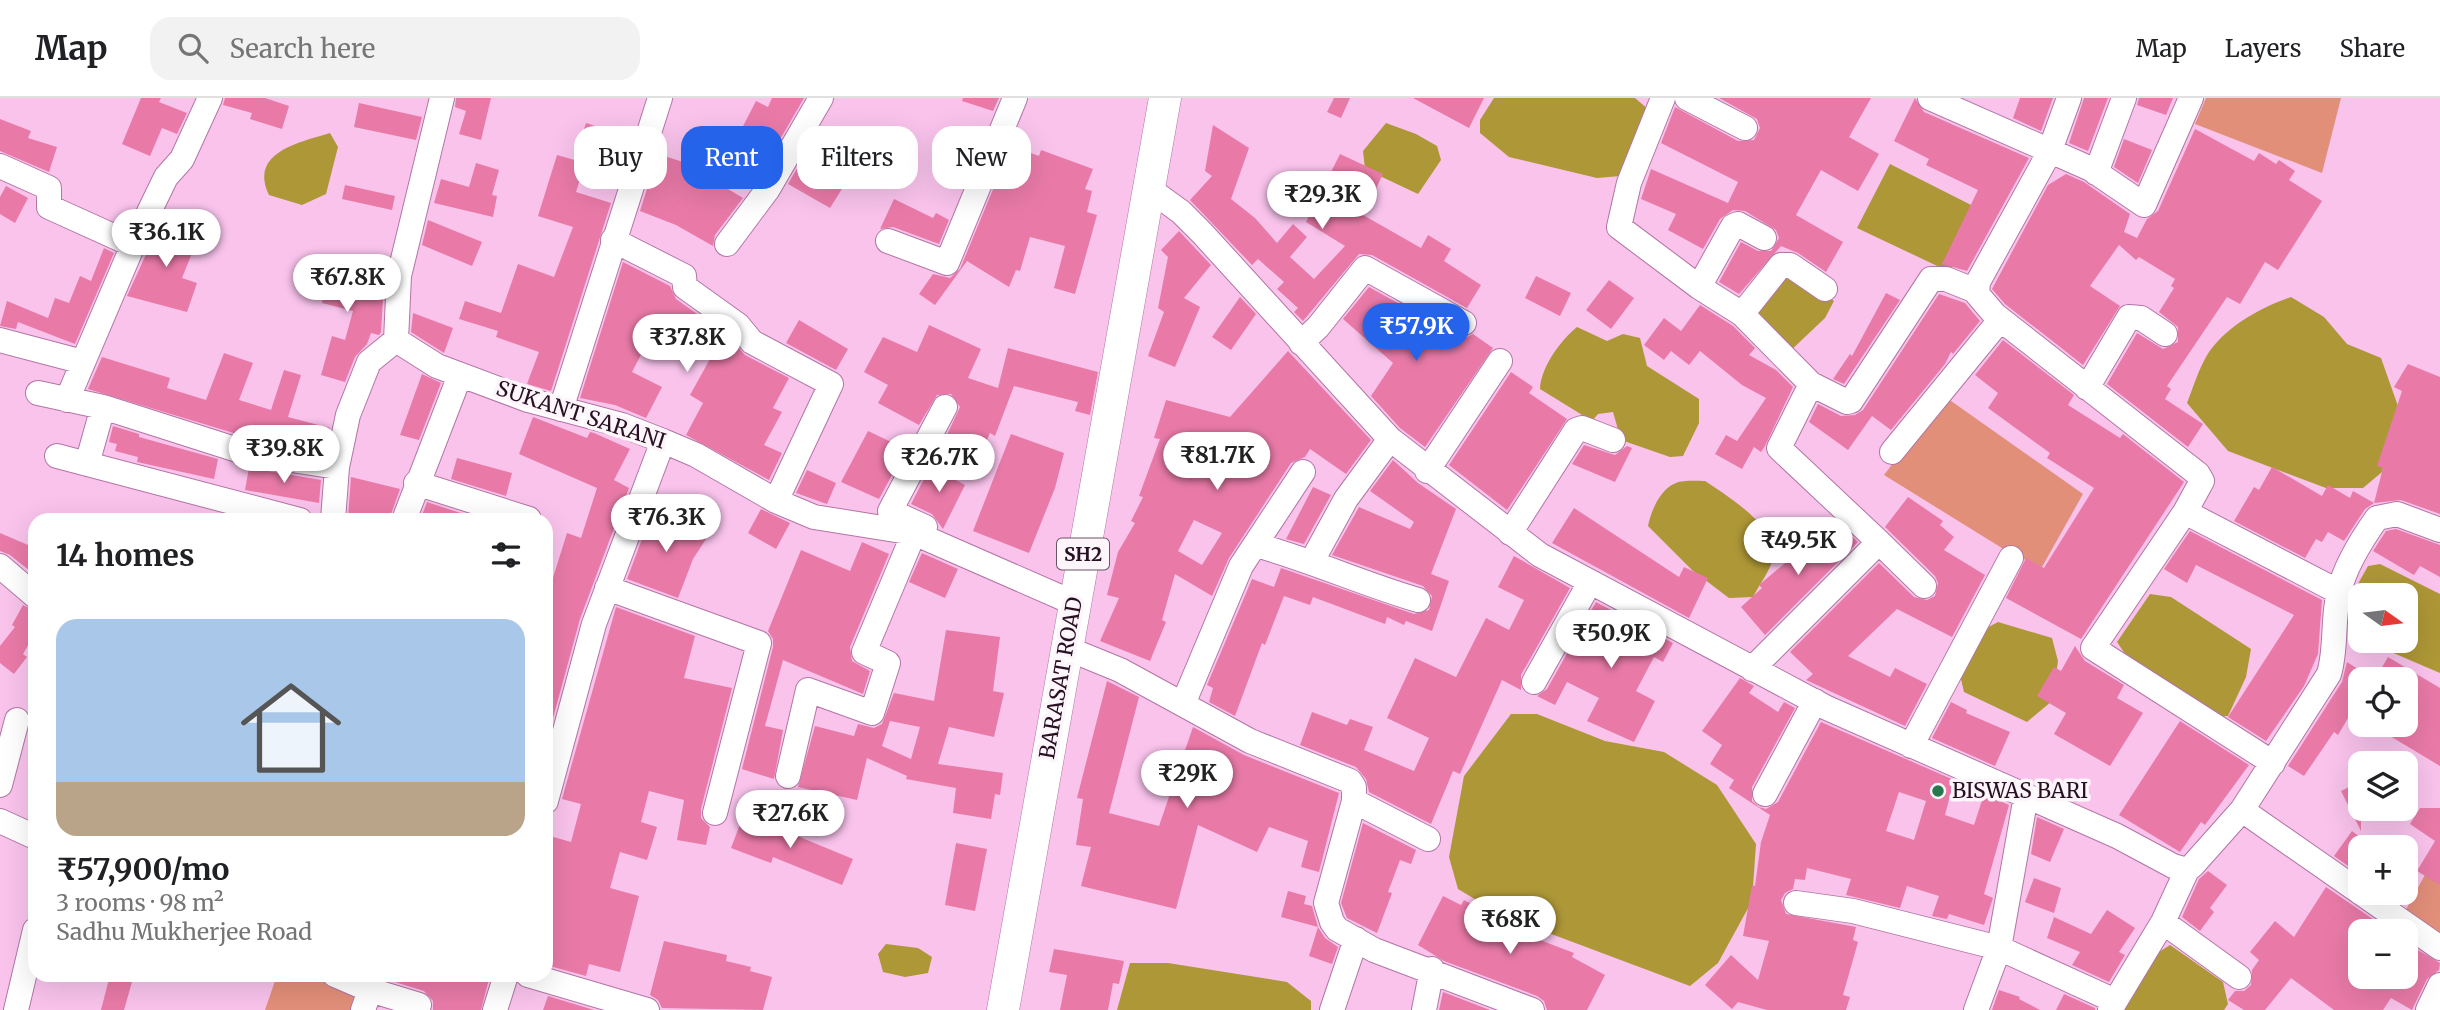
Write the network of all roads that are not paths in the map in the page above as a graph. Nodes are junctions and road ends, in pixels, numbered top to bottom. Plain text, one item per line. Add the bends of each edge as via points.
1 (210, 98) edge
2 (442, 98) edge
3 (660, 98) edge
4 (821, 98) edge
5 (1015, 98) edge
6 (1165, 98) edge
7 (1663, 98) edge
8 (1688, 98) edge
9 (1930, 98) edge
10 (2069, 98) edge
11 (2124, 98) edge
12 (2192, 98) edge
13 (1957, 105) edge
14 (1745, 128) dead end
15 (2049, 153) junction
16 (0, 166) edge
17 (2096, 173) junction
18 (1148, 188) junction
19 (1764, 237) dead end
20 (613, 240) junction
21 (888, 241) dead end
22 (727, 244) dead end
23 (133, 245) junction
24 (1699, 287) junction
25 (1825, 289) dead end
26 (1976, 291) junction
27 (1742, 314) junction
28 (2000, 320) junction
29 (1464, 323) dead end
30 (2165, 334) dead end
31 (0, 340) edge
32 (396, 340) junction
33 (1301, 343) junction
34 (1500, 361) dead end
35 (83, 362) junction
36 (460, 375) junction
37 (1811, 384) junction
38 (2087, 388) junction
39 (38, 393) dead end
40 (67, 400) junction
41 (103, 407) junction
42 (945, 407) dead end
43 (561, 409) junction
44 (1390, 439) junction
45 (1613, 440) dead end
46 (663, 441) junction
47 (1892, 452) dead end
48 (57, 456) dead end
49 (87, 464) junction
50 (337, 467) junction
51 (1427, 471) junction
52 (1303, 472) dead end
53 (416, 483) junction
54 (776, 501) junction
55 (2185, 512) junction
56 (273, 513) edge
57 (334, 513) edge
58 (406, 513) edge
59 (510, 513) edge
60 (2440, 530) edge
61 (1510, 533) junction
62 (922, 538) junction
63 (1880, 542) junction
64 (1256, 545) junction
65 (2011, 558) dead end
66 (1312, 561) junction
67 (0, 566) edge
68 (1590, 582) junction
69 (1924, 586) dead end
70 (607, 588) junction
71 (28, 590) edge
72 (2339, 592) junction
73 (1418, 600) dead end
74 (1074, 603) junction
75 (1066, 648) junction
76 (1752, 668) junction
77 (1534, 682) dead end
78 (1815, 701) junction
79 (1183, 704) junction
80 (17, 720) dead end
81 (1911, 746) junction
82 (2273, 762) junction
83 (553, 775) edge
84 (788, 776) dead end
85 (0, 785) edge
86 (1765, 794) dead end
87 (2026, 796) junction
88 (1353, 801) junction
89 (2242, 810) junction
90 (715, 813) dead end
91 (0, 821) edge
92 (28, 834) edge
93 (1427, 839) dead end
94 (2190, 867) junction
95 (1796, 903) dead end
96 (2163, 922) junction
97 (1356, 939) junction
98 (1999, 948) junction
99 (2440, 948) edge
100 (28, 959) edge
101 (1432, 969) junction
102 (2239, 977) dead end
103 (349, 982) edge
104 (504, 982) edge
105 (552, 982) edge
106 (2440, 985) edge
107 (366, 990) edge
108 (419, 1005) dead end
109 (2112, 1005) edge
110 (644, 1009) edge
111 (16, 1010) edge
112 (495, 1010) edge
113 (1003, 1010) edge
114 (1332, 1010) edge
115 (1424, 1010) edge
116 (1532, 1010) edge
117 (1976, 1010) edge
118 (2428, 1010) edge

1 - 23 street via 182,159 166,177
2 - 32 street via 399,276
3 - 20 street
4 - 22 street via 768,189
5 - 21 street via 947,263
6 - 18 main road, BARASAT ROAD / SH2
7 - 24 street via 1629,183 1619,227
8 - 14 street
9 - 13 street
10 - 15 street
11 - 17 street
12 - 17 street via 2144,205
13 - 15 street
15 - 17 street
15 - 26 street
16 - 23 street via 48,188 49,207
18 - 33 street via 1195,226
18 - 74 main road, BARASAT ROAD / SH2
19 - 24 street via 1734,226
20 - 43 street
20 - 54 street via 684,276 685,287 738,325 752,342 831,384
23 - 35 street
24 - 27 street
25 - 27 street via 1790,265 1781,265
26 - 28 street
26 - 37 street via 1946,279 1931,279 1852,401
27 - 37 street
28 - 38 street
28 - 47 street
29 - 33 street via 1365,268
30 - 38 street via 2141,318 2129,317
31 - 35 street
32 - 36 street, SUKANT SARANI
32 - 50 street via 369,362 348,415
33 - 44 street
34 - 51 street
35 - 40 street
36 - 43 street, SUKANT SARANI
36 - 53 street
37 - 63 street via 1779,448
38 - 55 street via 2198,474 2200,489
39 - 40 street
40 - 41 street
41 - 49 street
41 - 50 street via 247,453
42 - 62 street via 890,511 934,530
43 - 46 street, SUKANT SARANI
44 - 51 street
44 - 66 street via 1346,499
45 - 61 street via 1576,430
46 - 54 street, SUKANT SARANI
46 - 70 street
48 - 49 street
49 - 56 street
50 - 57 street
51 - 61 street via 1461,492
52 - 64 street
53 - 58 street
53 - 59 street
54 - 62 street, SUKANT SARANI via 814,517
55 - 72 street
55 - 82 street via 2093,648
60 - 72 street via 2397,514 2376,518
61 - 68 street
62 - 74 street, SUKANT SARANI
62 - 84 street via 864,652 888,663 872,713 808,690
63 - 69 street
63 - 76 street
64 - 66 street
64 - 79 street via 1241,566
65 - 81 street
66 - 73 street
67 - 71 street
68 - 76 street
68 - 77 street
70 - 83 street
70 - 90 street via 759,643
72 - 82 street via 2329,674
74 - 75 main road, BARASAT ROAD / SH2
75 - 79 street
75 - 113 main road, BARASAT ROAD / SH2
76 - 78 street
78 - 81 street
78 - 86 street
79 - 88 street via 1250,741 1350,781
80 - 85 street
81 - 87 street
82 - 89 street
87 - 94 street via 2173,866
87 - 98 street
88 - 93 street
88 - 97 street via 1326,903 1332,922
89 - 94 street
89 - 99 street
91 - 92 street
94 - 96 street
95 - 98 street via 1853,911
96 - 102 street
96 - 109 street
97 - 101 street via 1374,950
97 - 114 street
98 - 109 street
98 - 117 street
100 - 111 street
101 - 115 street
101 - 116 street
103 - 107 street
104 - 112 street
105 - 110 street
106 - 118 street
107 - 108 street

